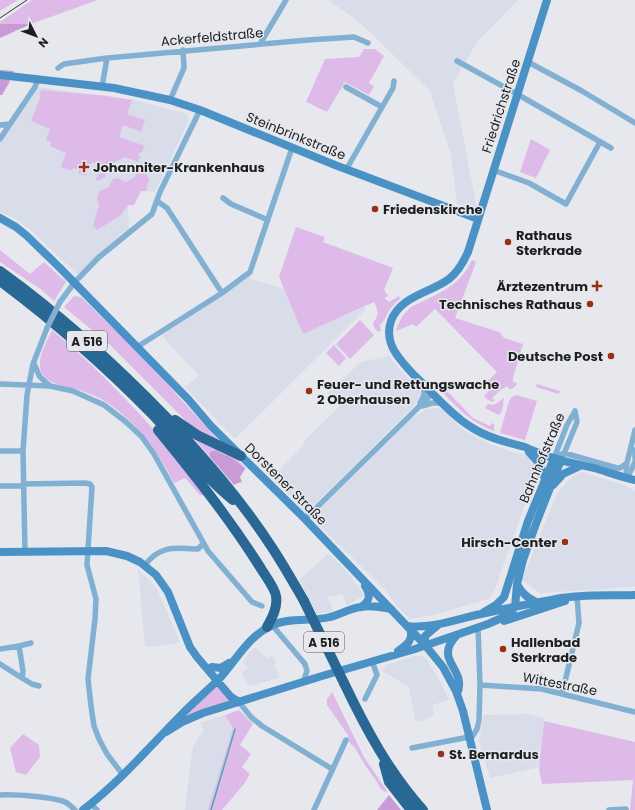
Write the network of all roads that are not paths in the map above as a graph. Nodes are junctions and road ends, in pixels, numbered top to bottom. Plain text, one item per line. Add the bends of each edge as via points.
1 (286, 0) edge
2 (547, 0) edge
3 (368, 43) dead end
4 (260, 44) junction
5 (183, 50) junction
6 (107, 58) junction
7 (457, 61) dead end
8 (528, 62) junction
9 (58, 68) dead end
10 (0, 75) edge
11 (38, 78) junction
12 (394, 81) dead end
13 (102, 87) junction
14 (346, 87) dead end
15 (517, 94) junction
16 (170, 100) junction
17 (382, 107) junction
18 (200, 110) junction
19 (635, 123) edge
20 (10, 124) junction
21 (0, 125) edge
22 (0, 139) edge
23 (600, 142) junction
24 (292, 148) junction
25 (611, 148) dead end
26 (346, 170) junction
27 (493, 170) junction
28 (223, 198) dead end
29 (157, 201) junction
30 (0, 218) edge
31 (478, 219) junction
32 (268, 220) junction
33 (0, 271) edge
34 (0, 281) edge
35 (74, 283) junction
36 (222, 293) junction
37 (138, 347) junction
38 (34, 364) junction
39 (120, 383) junction
40 (0, 384) edge
41 (424, 384) junction
42 (29, 385) junction
43 (50, 386) junction
44 (433, 393) junction
45 (148, 399) junction
46 (443, 403) junction
47 (418, 407) junction
48 (635, 430) edge
49 (526, 448) junction
50 (635, 450) edge
51 (0, 451) edge
52 (23, 451) junction
53 (241, 456) junction
54 (560, 457) junction
55 (635, 459) edge
56 (635, 462) edge
57 (625, 464) junction
58 (580, 466) junction
59 (631, 479) edge
60 (545, 480) junction
61 (23, 485) junction
62 (0, 486) edge
63 (550, 489) junction
64 (246, 510) junction
65 (304, 519) junction
66 (204, 544) junction
67 (87, 551) junction
68 (0, 552) edge
69 (25, 552) junction
70 (144, 565) junction
71 (354, 570) junction
72 (517, 584) junction
73 (635, 595) edge
74 (577, 596) junction
75 (504, 597) junction
76 (538, 603) junction
77 (262, 606) dead end
78 (361, 607) junction
79 (391, 609) junction
80 (513, 609) junction
81 (482, 614) junction
82 (523, 615) junction
83 (488, 624) junction
84 (439, 625) junction
85 (270, 626) junction
86 (408, 627) junction
87 (478, 627) junction
88 (458, 634) junction
89 (188, 639) junction
90 (31, 643) dead end
91 (425, 645) junction
92 (19, 646) junction
93 (0, 649) edge
94 (393, 655) junction
95 (233, 661) junction
96 (372, 661) junction
97 (0, 664) edge
98 (212, 667) junction
99 (22, 678) junction
100 (219, 679) junction
101 (303, 682) junction
102 (480, 685) junction
103 (38, 686) dead end
104 (457, 694) junction
105 (562, 694) junction
106 (366, 699) dead end
107 (239, 702) junction
108 (635, 712) edge
109 (166, 732) junction
110 (470, 739) junction
111 (346, 740) dead end
112 (412, 748) dead end
113 (380, 752) junction
114 (332, 769) junction
115 (123, 775) junction
116 (0, 794) edge
117 (94, 807) edge
118 (626, 809) dead end
119 (75, 810) edge
120 (83, 810) edge
121 (314, 810) edge
122 (411, 810) edge
123 (423, 810) edge
124 (487, 810) edge
125 (609, 810) edge

1 - 4 street
2 - 8 main road, Friedrichstraße
3 - 4 street, Ackerfeldstraße via 354,37
4 - 5 street, Ackerfeldstraße
5 - 6 street, Ackerfeldstraße
5 - 16 street via 184,68
6 - 9 street, Ackerfeldstraße via 64,64
6 - 13 street
7 - 15 street
8 - 15 main road, Friedrichstraße
8 - 19 street via 576,87
10 - 11 main road, Steinbrinkstraße
11 - 13 main road, Steinbrinkstraße
11 - 20 street via 35,87
12 - 17 street via 393,88
13 - 16 main road, Steinbrinkstraße
14 - 17 street
15 - 23 street
15 - 27 main road, Friedrichstraße
16 - 18 main road, Steinbrinkstraße
17 - 26 street
18 - 24 main road, Steinbrinkstraße
18 - 29 street
20 - 21 street
20 - 22 street
23 - 25 street
23 - 27 street via 566,204 529,183
24 - 26 main road, Steinbrinkstraße
24 - 32 street
26 - 31 main road, Steinbrinkstraße
27 - 31 main road, Friedrichstraße
28 - 32 street
29 - 35 street via 152,214 103,253
29 - 36 street via 167,208
30 - 35 main road, Dorstener Straße via 27,236
31 - 41 main road, Friedrichstraße via 468,252 457,271 445,281 405,303 391,322 389,336 394,351
32 - 36 street via 251,269
33 - 45 highway, A 516 via 39,300 100,352
34 - 39 highway, A 516 via 63,331
35 - 37 main road, Dorstener Straße
35 - 38 street, bridge via 46,328
36 - 37 street
37 - 53 main road, Dorstener Straße
38 - 42 street
38 - 43 street via 40,377
39 - 64 highway, A 516 via 176,440 219,489
39 - 85 highway via 221,509 276,594
40 - 42 street
41 - 44 main road, Friedrichstraße
41 - 47 street via 424,395
42 - 43 street
42 - 52 street
43 - 66 street via 104,405 142,437
44 - 46 main road, Friedrichstraße
44 - 47 street
45 - 53 highway via 197,435
45 - 64 highway, A 516 via 206,461
46 - 47 street
46 - 49 main road, Friedrichstraße via 464,423 486,436
47 - 65 street
48 - 57 street
49 - 54 main road, Friedrichstraße
49 - 60 main road via 539,463
50 - 55 street
51 - 52 street
52 - 61 street
53 - 65 main road, Dorstener Straße
54 - 54 street, Bahnhofstraße via 577,422 576,411 567,425
54 - 57 street via 617,468
54 - 58 main road, Friedrichstraße
54 - 60 main road, Bahnhofstraße
54 - 63 main road, Bahnhofstraße
56 - 59 street
57 - 59 street
58 - 59 main road, Friedrichstraße
58 - 63 main road via 563,474
60 - 75 main road, Bahnhofstraße via 528,522
61 - 62 street
61 - 67 street via 91,485 93,492
61 - 69 street
63 - 72 main road, Bahnhofstraße
64 - 113 highway, A 516, bridge via 304,601
65 - 71 main road, Dorstener Straße
66 - 70 street via 198,549 176,548 159,552
66 - 77 street via 252,602
67 - 69 main road
67 - 70 main road via 118,553
67 - 115 street via 88,570 96,599 88,679 90,706 99,739
68 - 69 main road
70 - 89 main road via 168,592
71 - 78 main road via 370,594 368,602
71 - 79 main road, Dorstener Straße
72 - 76 main road via 526,596
72 - 80 main road, Bahnhofstraße
73 - 74 main road
74 - 76 main road
74 - 82 main road
74 - 105 street via 579,623
75 - 80 main road
75 - 81 main road
76 - 80 main road
78 - 79 main road
78 - 85 main road via 328,618 286,621
79 - 86 main road, Dorstener Straße
80 - 81 main road
80 - 82 main road
80 - 83 main road via 506,616
81 - 84 main road
82 - 83 main road
83 - 87 main road
84 - 86 main road
84 - 91 main road via 425,636
85 - 95 main road via 251,641
85 - 101 street via 305,664 307,671
86 - 91 main road, Dorstener Straße
86 - 94 main road via 412,636 410,641
87 - 88 main road
87 - 102 street
88 - 91 main road
88 - 104 main road via 450,643 447,652 460,683
89 - 98 main road
89 - 100 main road via 197,658
90 - 92 street
91 - 94 main road
91 - 104 main road, Dorstener Straße via 443,667
92 - 93 street
92 - 99 street via 24,671
94 - 96 main road
95 - 98 main road via 224,668
95 - 100 main road
96 - 101 main road
96 - 106 street via 377,675
97 - 99 street
98 - 100 main road
99 - 103 street
100 - 107 main road
100 - 109 main road
101 - 107 main road
102 - 105 street, Wittestraße via 534,688
102 - 110 street via 478,725
104 - 110 main road, Dorstener Straße
105 - 108 street, Wittestraße
107 - 109 main road via 192,718
107 - 114 street via 262,726
109 - 115 main road
110 - 112 street
110 - 124 main road, Dorstener Straße
111 - 114 street
113 - 122 highway via 389,782
113 - 123 highway, A 516
114 - 121 street
115 - 117 main road
116 - 119 street via 62,801
117 - 120 main road
118 - 125 street

